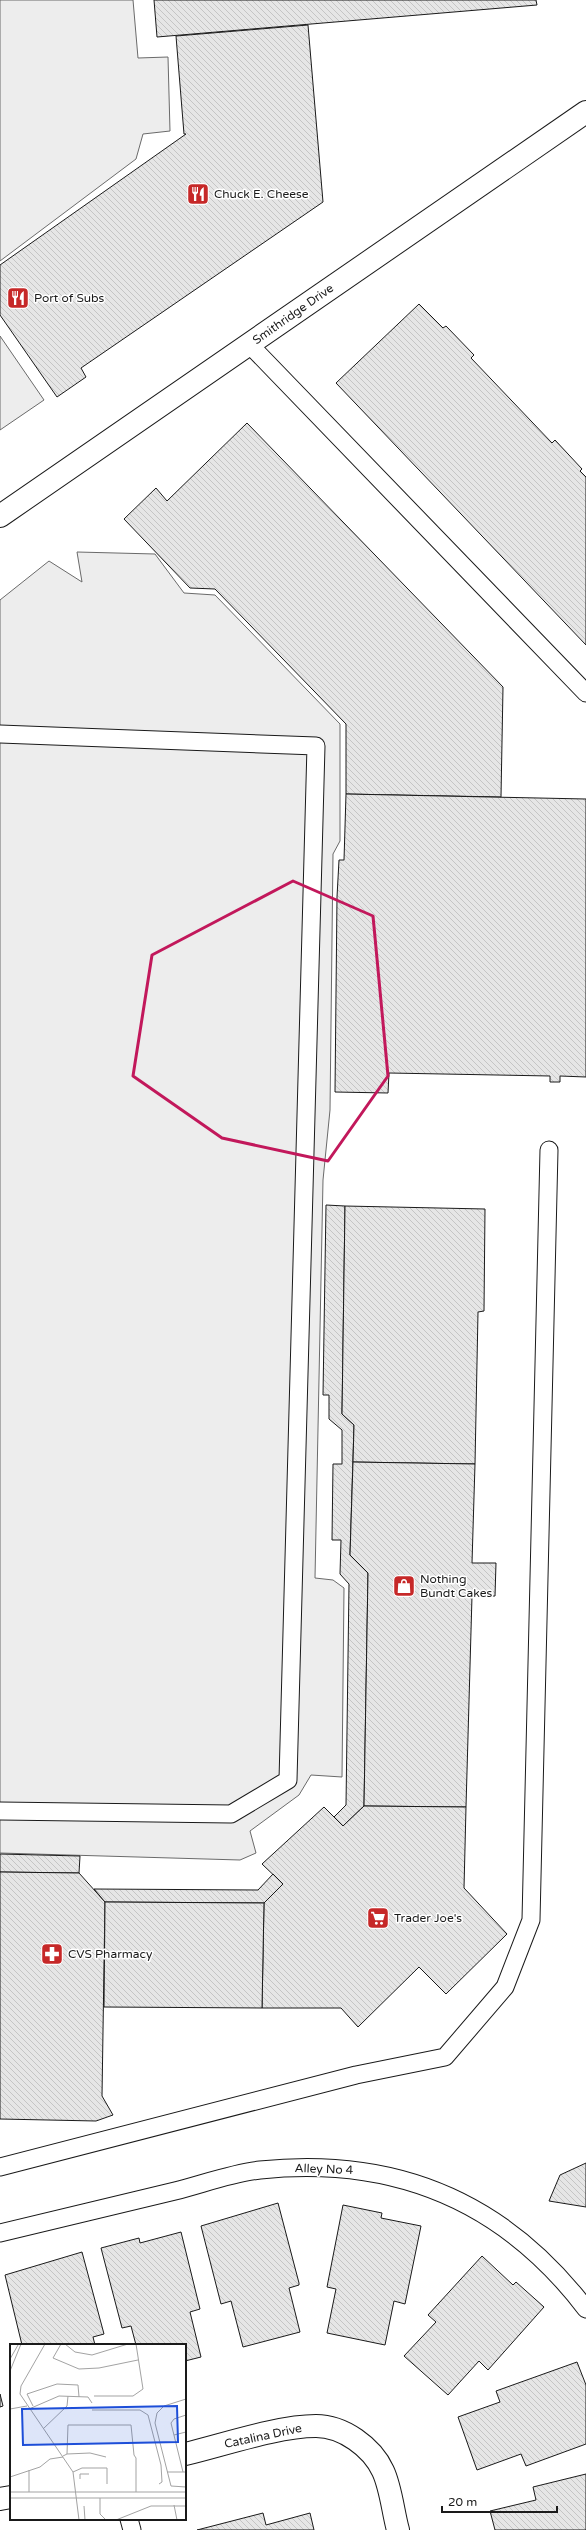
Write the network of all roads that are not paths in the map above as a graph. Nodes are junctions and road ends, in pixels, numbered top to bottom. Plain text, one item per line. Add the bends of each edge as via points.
1 (584, 119) edge
2 (249, 344) junction
3 (0, 516) edge
4 (586, 693) edge
5 (0, 734) edge
6 (548, 1150) dead end
7 (0, 1811) edge
8 (0, 2167) edge
9 (0, 2233) edge
10 (586, 2308) edge
11 (186, 2454) edge
12 (10, 2496) edge
13 (0, 2499) edge
14 (129, 2520) edge
15 (132, 2530) edge
16 (398, 2530) edge

1 - 2 street, Smithridge Drive
2 - 3 street, Smithridge Drive
2 - 4 lane
5 - 7 lane via 316,746 288,1780 231,1814
6 - 8 lane via 531,1920 505,1987 445,2057 356,2075
9 - 10 lane, Alley No 4 via 258,2170 314,2166 368,2171 426,2186 476,2209 524,2241 563,2279
11 - 16 street, Catalina Drive via 293,2428 317,2426 344,2432 367,2448 383,2471
12 - 13 street
14 - 15 lane

